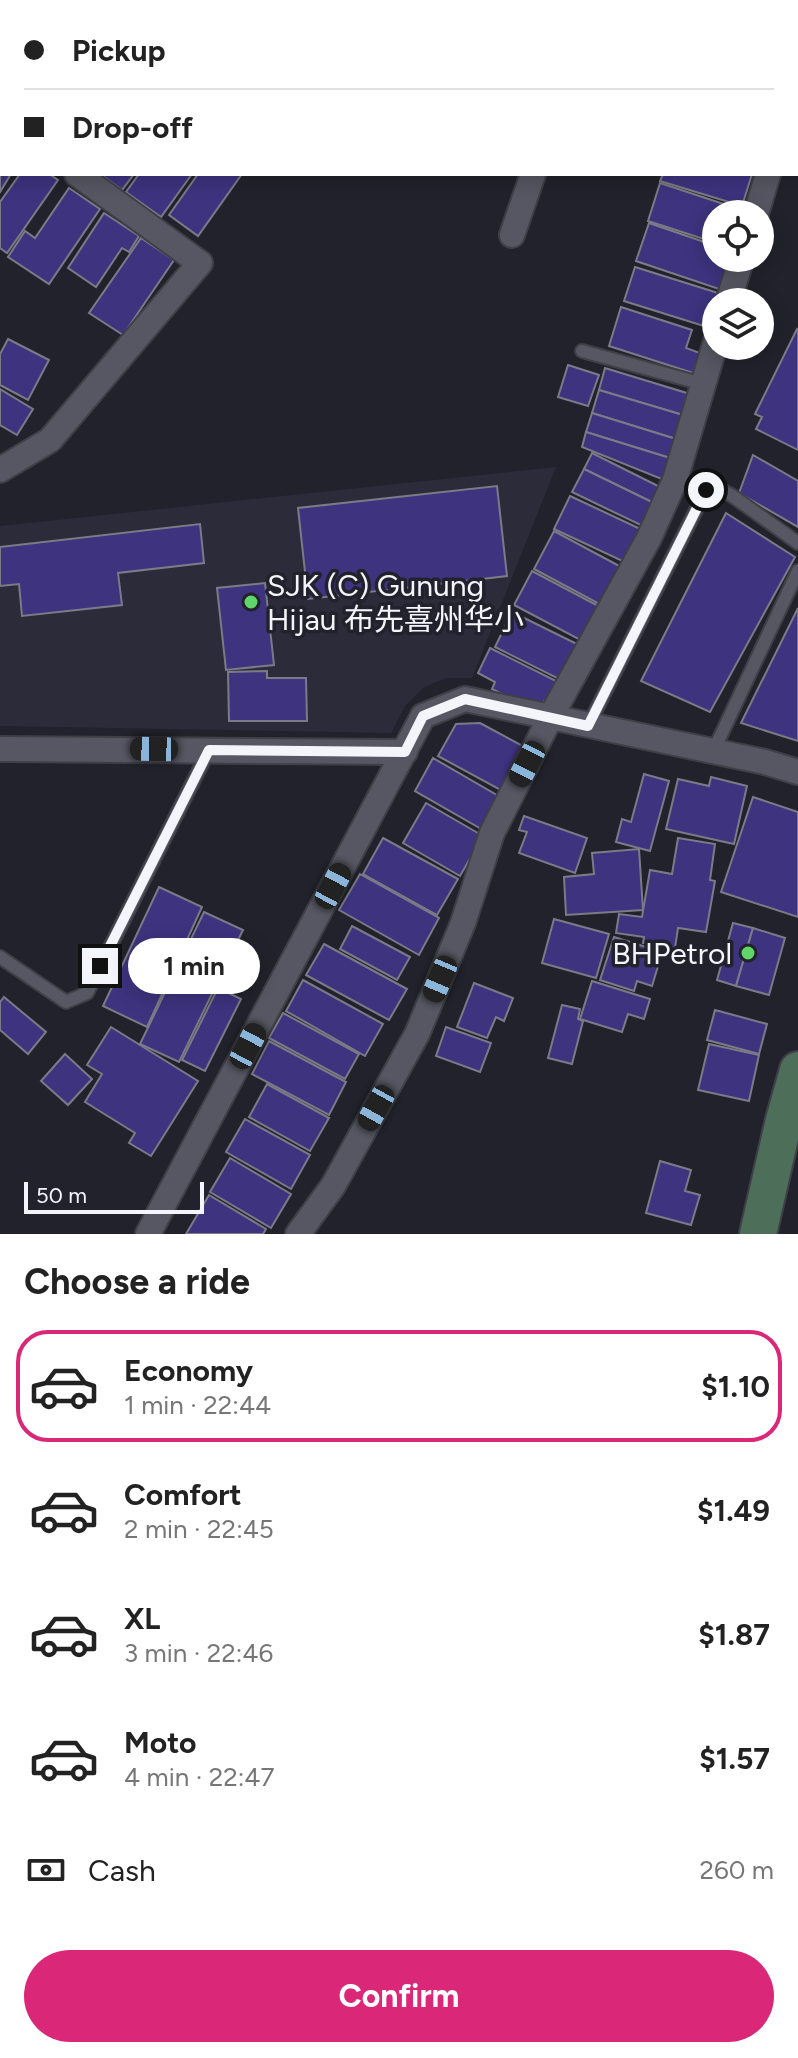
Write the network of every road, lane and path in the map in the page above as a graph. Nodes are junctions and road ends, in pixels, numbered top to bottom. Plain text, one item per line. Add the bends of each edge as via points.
1 (80, 176) edge
2 (532, 176) edge
3 (767, 176) edge
4 (760, 200) edge
5 (512, 235) dead end
6 (582, 351) dead end
7 (710, 360) edge
8 (703, 384) junction
9 (0, 470) edge
10 (798, 543) edge
11 (798, 571) edge
12 (550, 718) junction
13 (588, 726) junction
14 (0, 749) edge
15 (209, 750) junction
16 (405, 752) junction
17 (713, 752) junction
18 (798, 772) edge
19 (0, 957) edge
20 (798, 1070) edge
21 (148, 1234) edge
22 (298, 1234) edge
23 (758, 1234) edge

1 - 9 street via 200,263 50,440
2 - 5 street
3 - 4 street
6 - 8 lane
7 - 8 street
8 - 12 street via 665,503
10 - 13 lane via 731,495 715,487 706,490
11 - 17 lane
12 - 13 street
12 - 16 street via 465,699 423,716
12 - 22 street via 492,833 463,923 417,1034 333,1186
13 - 17 street
14 - 15 street
15 - 16 street
15 - 19 lane via 87,993 66,1002
16 - 21 street
17 - 18 street
20 - 23 main road

